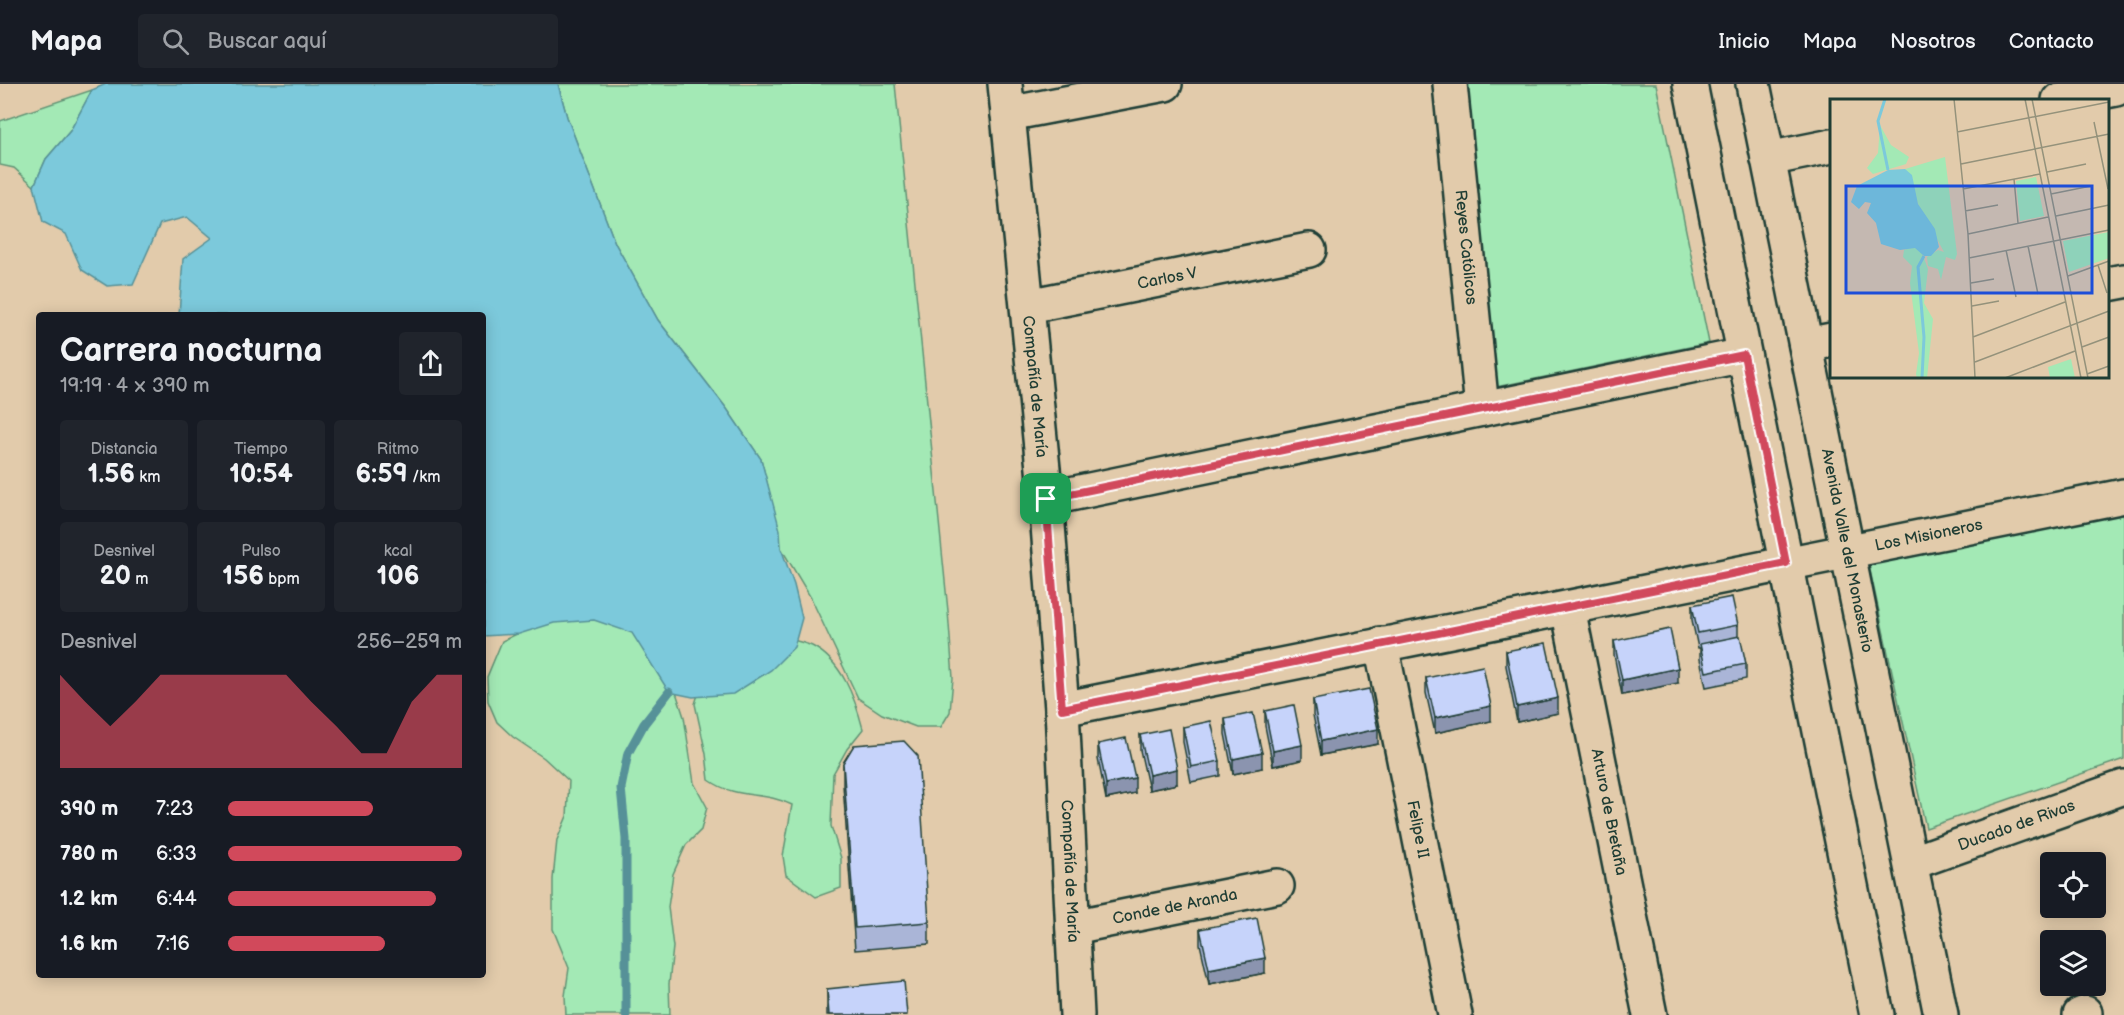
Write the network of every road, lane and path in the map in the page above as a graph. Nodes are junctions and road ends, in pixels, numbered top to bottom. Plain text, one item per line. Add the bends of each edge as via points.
1 (1165, 84) edge
2 (1450, 84) edge
3 (1689, 84) edge
4 (1753, 84) edge
5 (2116, 89) dead end
6 (1007, 99) edge
7 (2064, 99) edge
8 (1830, 146) edge
9 (1768, 159) junction
10 (1309, 250) dead end
11 (2124, 281) edge
12 (2109, 284) edge
13 (1028, 306) junction
14 (1819, 343) edge
15 (1744, 355) junction
16 (1482, 409) junction
17 (2124, 496) edge
18 (1046, 499) junction
19 (1848, 551) junction
20 (1786, 563) junction
21 (1568, 608) junction
22 (1381, 644) junction
23 (1062, 709) junction
24 (2124, 787) edge
25 (1911, 864) junction
26 (1277, 886) dead end
27 (1073, 927) junction
28 (1077, 1015) edge
29 (1455, 1015) edge
30 (1650, 1015) edge
31 (1877, 1015) edge
32 (1941, 1015) edge

1 - 6 street
2 - 16 street, Reyes Católicos
3 - 15 street
4 - 9 street, Avenida Valle del Monasterio
5 - 7 street
6 - 13 street, Compañía de María
8 - 9 street
9 - 14 street, Avenida Valle del Monasterio
10 - 13 street, Carlos V
11 - 12 street
13 - 18 street, Compañía de María
14 - 19 street, Avenida Valle del Monasterio
15 - 16 street
15 - 20 street
16 - 18 street
17 - 19 street, Los Misioneros
18 - 23 street, Compañía de María
19 - 20 street, Los Misioneros
19 - 25 street, Avenida Valle del Monasterio
20 - 21 street, Los Misioneros
20 - 31 street
21 - 22 street, Los Misioneros
21 - 30 street, Arturo de Bretaña
22 - 23 street, Los Misioneros
22 - 29 street, Felipe II
23 - 27 street, Compañía de María
24 - 25 street, Ducado de Rivas
25 - 32 street, Avenida Valle del Monasterio
26 - 27 street, Conde de Aranda
27 - 28 street, Compañía de María

